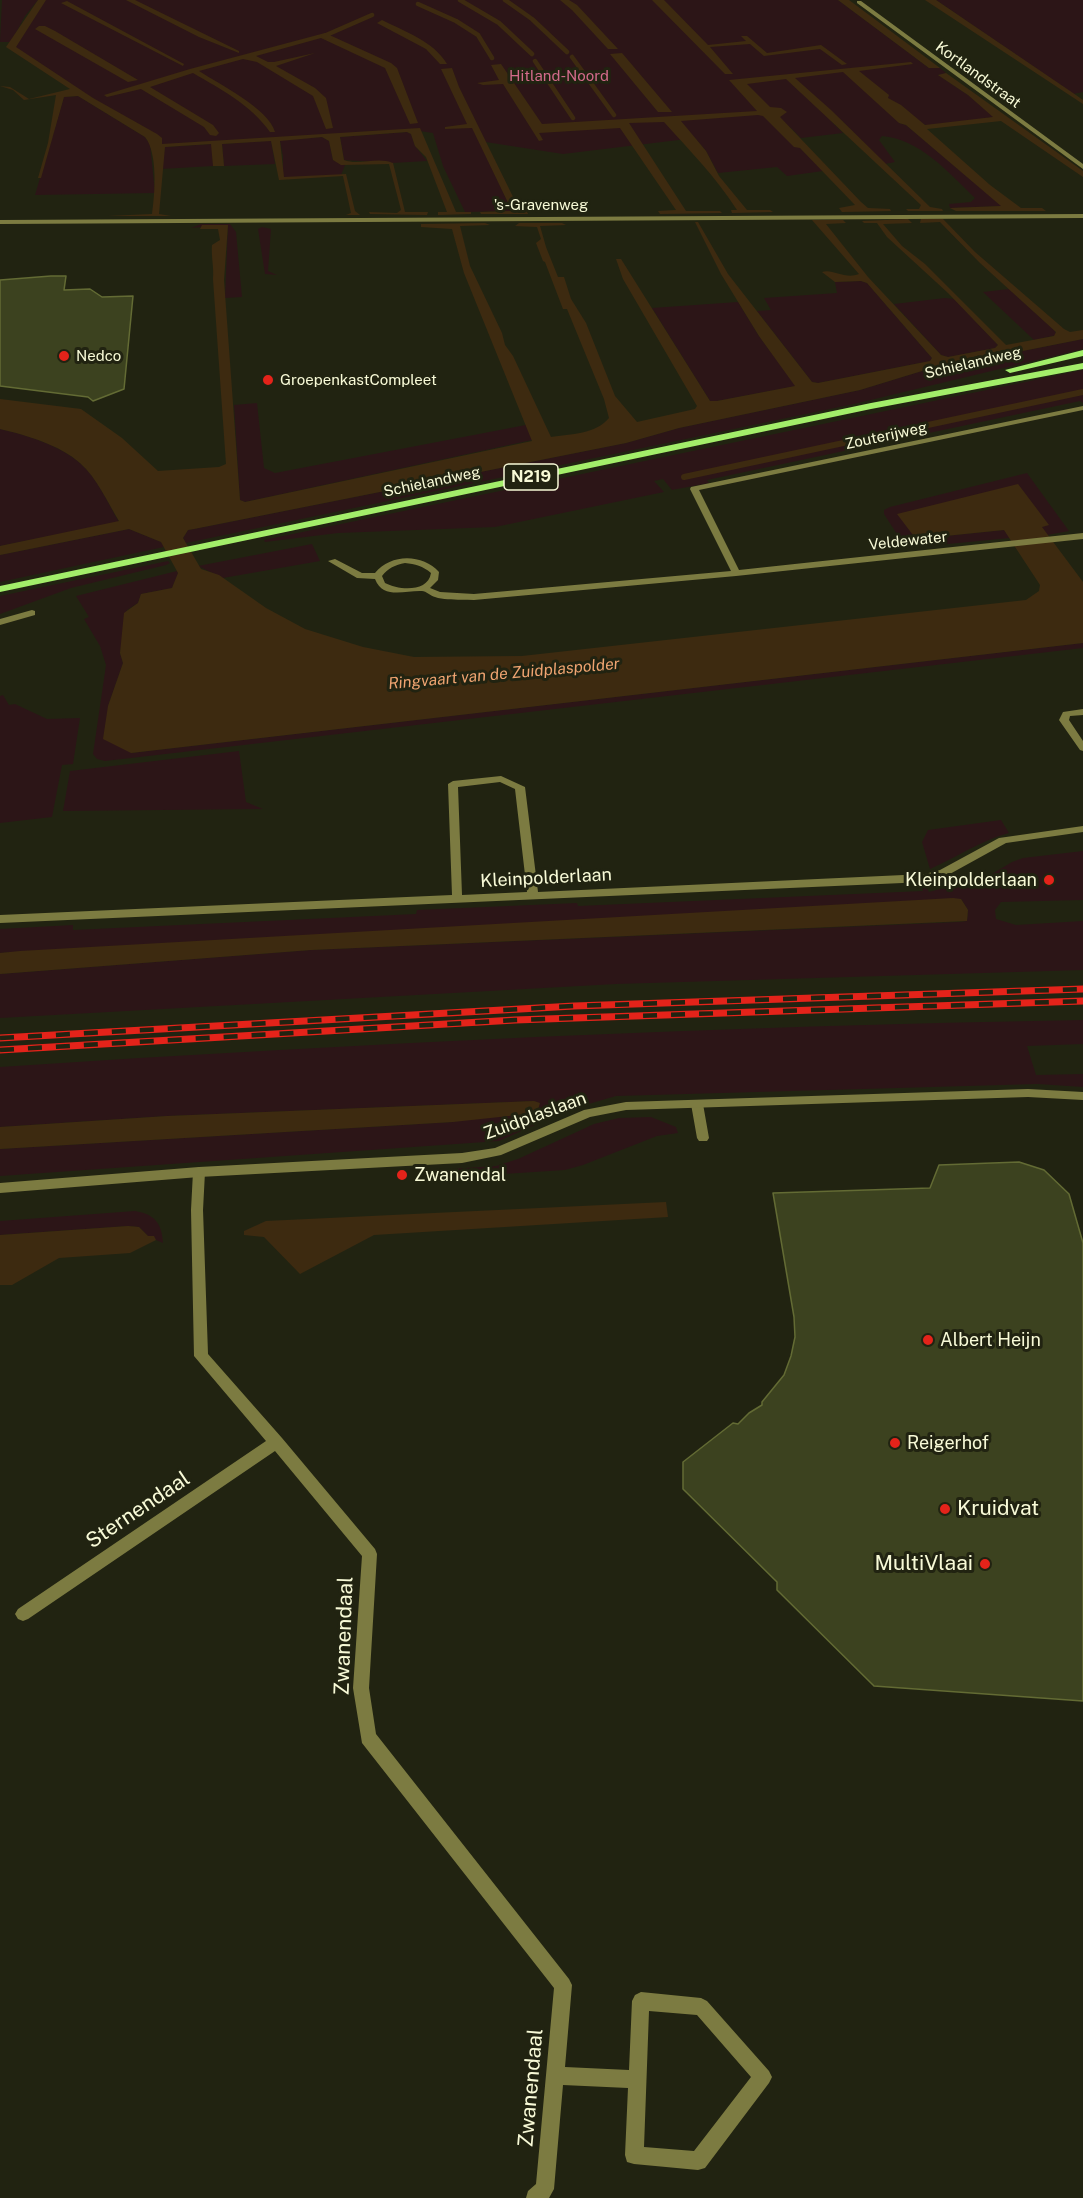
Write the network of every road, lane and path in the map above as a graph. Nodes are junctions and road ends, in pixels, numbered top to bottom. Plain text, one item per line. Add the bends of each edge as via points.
1 (859, 2) dead end
2 (1083, 166) edge
3 (1083, 216) edge
4 (0, 222) edge
5 (1083, 354) edge
6 (1083, 366) edge
7 (871, 406) junction
8 (1083, 408) edge
9 (1083, 536) edge
10 (332, 561) dead end
11 (736, 573) junction
12 (378, 576) junction
13 (424, 588) junction
14 (0, 589) edge
15 (32, 613) dead end
16 (0, 622) edge
17 (1083, 712) edge
18 (1083, 748) edge
19 (1083, 829) edge
20 (532, 894) junction
21 (457, 898) junction
22 (0, 919) edge
23 (1083, 1096) edge
24 (697, 1104) junction
25 (704, 1138) dead end
26 (199, 1172) junction
27 (0, 1188) edge
28 (277, 1442) junction
29 (23, 1614) dead end
30 (554, 2075) junction
31 (637, 2080) junction
32 (535, 2198) edge

1 - 2 street, Kortlandstraat
3 - 4 street, 's-Gravenweg
5 - 7 main road, Schielandweg / N219 via 950,383
6 - 7 main road, Schielandweg / N219
7 - 14 main road, Schielandweg / N219
8 - 11 street, Zouterijweg via 694,489
9 - 11 street, Veldewater
10 - 12 street, Veldewater via 360,576
11 - 13 street, Veldewater via 474,597 438,595
12 - 13 street, Veldewater via 381,584 395,591
12 - 13 street via 392,563 422,562 435,572 435,578
15 - 16 street
17 - 18 street via 1066,714 1064,720
19 - 20 street, Kleinpolderlaan via 1003,840 944,873 925,878
20 - 21 street, Kleinpolderlaan
20 - 21 street via 520,787 501,779 453,784
21 - 22 street, Kleinpolderlaan
23 - 24 street, Zuidplaslaan via 1028,1093
24 - 25 street
24 - 26 street, Zuidplaslaan via 588,1113 496,1152 462,1158
26 - 27 street, Zuidplaslaan
26 - 28 street, Zwanendaal via 201,1356
28 - 29 street, Sternendaal
28 - 30 street, Zwanendaal via 370,1554 361,1688 368,1737 563,1985
30 - 31 street
30 - 32 street, Zwanendaal via 544,2189
31 - 31 street via 634,2155 698,2161 763,2077 701,2007 641,2001

